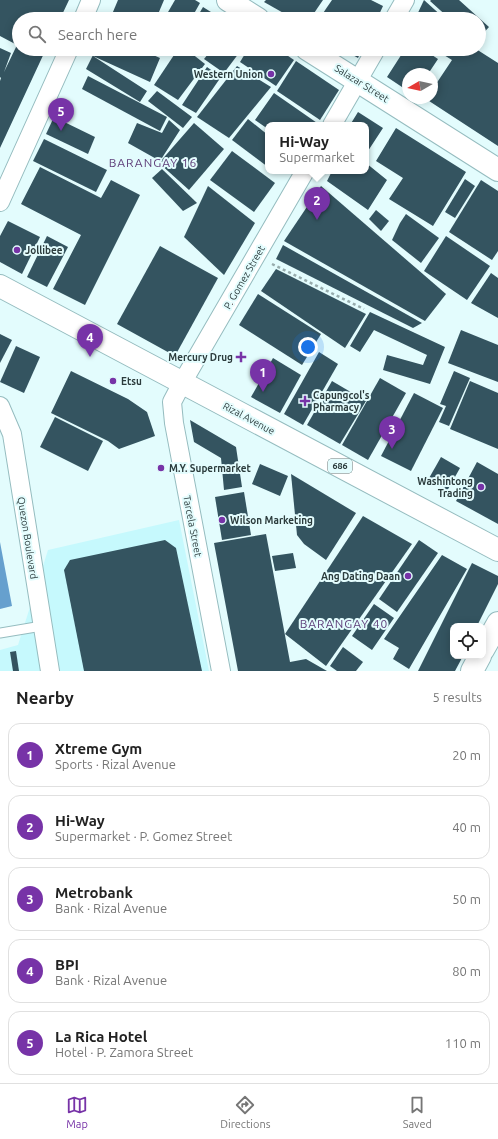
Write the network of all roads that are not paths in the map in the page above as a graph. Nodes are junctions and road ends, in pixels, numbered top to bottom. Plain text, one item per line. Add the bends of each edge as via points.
1 (91, 0) edge
2 (228, 0) edge
3 (405, 0) edge
4 (85, 12) edge
5 (247, 12) edge
6 (398, 12) edge
7 (66, 56) edge
8 (319, 56) edge
9 (372, 56) edge
10 (358, 80) junction
11 (334, 122) edge
12 (498, 170) edge
13 (303, 174) edge
14 (0, 202) edge
15 (0, 286) edge
16 (182, 383) junction
17 (0, 406) edge
18 (498, 550) edge
19 (498, 623) edge
20 (42, 626) junction
21 (0, 634) edge
22 (486, 645) edge
23 (478, 659) edge
24 (50, 671) edge
25 (221, 671) edge
26 (472, 671) edge

1 - 4 street
2 - 5 main road
3 - 6 street
7 - 14 street
8 - 10 main road, Salazar Street
9 - 10 street
10 - 11 street
10 - 12 main road, Salazar Street
13 - 16 street, P. Gomez Street
15 - 16 main road, Rizal Avenue / 686
16 - 18 main road, Rizal Avenue / 686
16 - 25 street, Tarcela Street via 172,402 174,423
17 - 20 street, Quezon Boulevard via 12,434
19 - 22 main road
20 - 21 lane
20 - 24 street, Quezon Boulevard
23 - 26 main road

